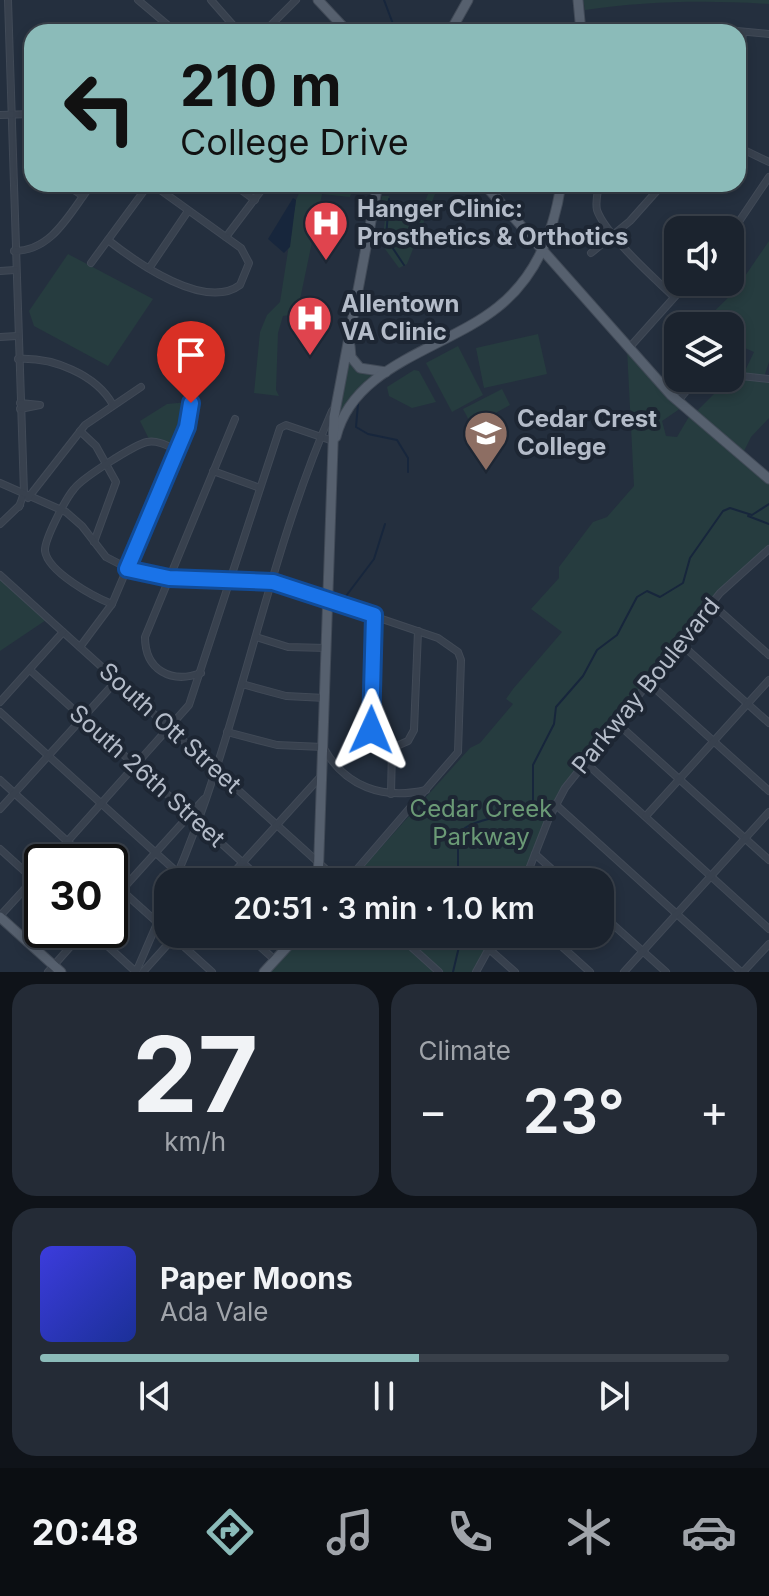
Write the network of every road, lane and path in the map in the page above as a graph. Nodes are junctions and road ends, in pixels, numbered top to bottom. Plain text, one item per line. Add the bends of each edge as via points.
1 (8, 0) edge
2 (138, 0) edge
3 (211, 0) edge
4 (296, 0) edge
5 (318, 0) edge
6 (468, 0) edge
7 (578, 0) edge
8 (166, 24) edge
9 (232, 24) edge
10 (272, 24) edge
11 (340, 24) edge
12 (454, 24) edge
13 (580, 24) edge
14 (746, 32) edge
15 (769, 34) edge
16 (0, 58) edge
17 (10, 59) junction
18 (11, 114) junction
19 (24, 114) edge
20 (0, 115) edge
21 (746, 151) edge
22 (769, 162) edge
23 (769, 177) edge
24 (77, 192) edge
25 (86, 192) edge
26 (144, 192) edge
27 (161, 192) edge
28 (244, 192) edge
29 (260, 192) edge
30 (376, 192) edge
31 (491, 192) edge
32 (560, 192) edge
33 (598, 192) edge
34 (655, 192) edge
35 (83, 196) junction
36 (255, 200) junction
37 (188, 211) junction
38 (743, 216) edge
39 (615, 234) junction
40 (226, 237) junction
41 (108, 240) junction
42 (14, 251) junction
43 (542, 253) junction
44 (591, 253) dead end
45 (91, 263) dead end
46 (150, 267) junction
47 (15, 270) junction
48 (0, 271) edge
49 (674, 297) joint
50 (349, 334) junction
51 (17, 336) junction
52 (0, 337) edge
53 (629, 348) junction
54 (18, 359) junction
55 (388, 372) junction
56 (744, 376) edge
57 (769, 379) edge
58 (141, 387) dead end
59 (685, 392) edge
60 (191, 401) dead end
61 (678, 401) junction
62 (336, 402) junction
63 (113, 405) junction
64 (235, 419) dead end
65 (80, 431) junction
66 (321, 436) junction
67 (333, 445) junction
68 (177, 450) junction
69 (108, 465) junction
70 (213, 471) junction
71 (769, 479) edge
72 (0, 483) edge
73 (260, 488) junction
74 (27, 494) junction
75 (62, 510) junction
76 (0, 524) edge
77 (94, 542) junction
78 (769, 549) edge
79 (127, 569) junction
80 (0, 575) edge
81 (169, 578) junction
82 (229, 579) junction
83 (273, 582) junction
84 (328, 600) junction
85 (112, 604) junction
86 (712, 604) junction
87 (374, 615) junction
88 (418, 631) junction
89 (63, 632) junction
90 (256, 637) junction
91 (681, 644) junction
92 (80, 647) junction
93 (326, 648) junction
94 (769, 655) edge
95 (30, 670) junction
96 (201, 673) junction
97 (117, 680) junction
98 (769, 680) edge
99 (242, 684) junction
100 (650, 684) junction
101 (325, 698) junction
102 (0, 702) edge
103 (747, 703) junction
104 (0, 712) edge
105 (83, 718) junction
106 (769, 723) edge
107 (618, 724) junction
108 (170, 728) junction
109 (227, 732) junction
110 (713, 741) junction
111 (323, 747) junction
112 (392, 748) junction
113 (48, 756) junction
114 (586, 763) junction
115 (136, 766) junction
116 (216, 769) junction
117 (322, 775) junction
118 (680, 779) junction
119 (0, 780) edge
120 (426, 790) junction
121 (769, 791) edge
122 (15, 793) junction
123 (391, 794) junction
124 (206, 797) junction
125 (102, 804) junction
126 (555, 804) junction
127 (0, 809) edge
128 (769, 812) edge
129 (189, 815) junction
130 (646, 816) junction
131 (198, 822) junction
132 (276, 825) junction
133 (745, 838) junction
134 (67, 842) junction
135 (69, 844) edge
136 (0, 849) edge
137 (156, 852) junction
138 (535, 854) junction
139 (769, 860) edge
140 (242, 863) junction
141 (320, 864) junction
142 (173, 868) edge
143 (180, 868) edge
144 (238, 868) edge
145 (248, 868) edge
146 (320, 868) edge
147 (325, 868) edge
148 (356, 868) edge
149 (530, 868) edge
150 (550, 868) edge
151 (24, 870) edge
152 (711, 876) junction
153 (128, 882) edge
154 (24, 890) edge
155 (128, 896) edge
156 (677, 914) junction
157 (0, 917) edge
158 (154, 919) edge
159 (614, 925) edge
160 (769, 929) edge
161 (154, 932) edge
162 (769, 944) edge
163 (73, 948) edge
164 (109, 948) edge
165 (161, 948) edge
166 (187, 948) edge
167 (262, 948) edge
168 (286, 948) edge
169 (412, 948) edge
170 (488, 948) joint
171 (563, 948) edge
172 (643, 951) junction
173 (275, 960) junction
174 (54, 970) edge
175 (136, 972) edge
176 (143, 972) edge
177 (212, 972) edge
178 (264, 972) edge
179 (439, 972) edge
180 (476, 972) edge
181 (515, 972) edge
182 (590, 972) edge
183 (624, 972) edge
184 (666, 972) edge
185 (742, 972) edge

1 - 17 street
2 - 8 street
3 - 9 street
4 - 10 street
5 - 11 main road
6 - 12 main road
7 - 13 main road
14 - 15 street
16 - 17 street
17 - 18 street
18 - 19 street
18 - 20 street
18 - 42 street
21 - 22 street
23 - 38 street
24 - 35 street
25 - 35 street
26 - 41 street
27 - 37 street
28 - 36 street
29 - 36 street
30 - 50 main road
31 - 43 main road
32 - 43 main road
33 - 39 street via 597,208
34 - 39 street
35 - 42 street via 43,245
36 - 40 street
37 - 40 street
37 - 46 street
39 - 44 street
39 - 49 street
40 - 46 street via 249,263 235,289 196,291
41 - 45 street
41 - 46 street
42 - 47 street
43 - 53 main road
43 - 55 main road via 498,307
47 - 48 street
47 - 51 street
49 - 53 street
50 - 55 main road via 356,365 367,372
50 - 62 main road
51 - 52 street
51 - 54 street
53 - 61 main road
54 - 63 street via 52,360 100,387
54 - 74 street
55 - 67 main road via 350,403
56 - 57 street
58 - 63 street
59 - 61 street
60 - 68 street
61 - 71 main road
62 - 66 street
62 - 67 main road
63 - 65 street
64 - 70 street
65 - 69 street
65 - 74 street
66 - 67 street
66 - 73 street via 283,426
66 - 83 street
67 - 84 main road
68 - 69 street via 147,442
68 - 79 street
69 - 75 street via 78,485
69 - 77 street via 116,485
70 - 73 street
70 - 81 street
72 - 74 street
73 - 82 street
74 - 75 street
74 - 76 street
75 - 77 street
75 - 85 street via 45,550 50,561 84,592
77 - 79 street via 106,557
78 - 86 street, Parkway Boulevard
79 - 81 street
79 - 85 street
80 - 89 street, South Ott Street
81 - 82 street
81 - 96 street via 146,631 148,656 172,678
82 - 83 street
82 - 96 street
83 - 84 street
83 - 90 street
84 - 87 street
84 - 93 main road
85 - 92 street
86 - 91 street, Parkway Boulevard
86 - 94 street
87 - 88 street
87 - 112 street via 371,730 377,742
88 - 112 street via 414,730 408,741
88 - 120 street via 441,639 461,657 458,752
89 - 92 street, South Ott Street
89 - 95 street
90 - 93 street via 293,647
90 - 99 street
91 - 100 street, Parkway Boulevard
91 - 103 street
92 - 97 street, South Ott Street
93 - 101 main road
95 - 102 street
95 - 105 street, South 26th Street
96 - 108 street via 189,705
97 - 105 street
97 - 108 street, South Ott Street
98 - 103 street
99 - 101 street via 279,695
99 - 109 street
100 - 107 street, Parkway Boulevard
100 - 110 street
101 - 111 main road
103 - 106 street
103 - 110 street
104 - 113 street
105 - 113 street
105 - 115 street, South 26th Street
107 - 114 street, Parkway Boulevard
107 - 118 street
108 - 115 street
108 - 116 street, South Ott Street
109 - 111 street via 271,744
109 - 116 street
110 - 118 street
110 - 121 street
111 - 117 main road
111 - 123 street via 352,780
112 - 123 street
113 - 122 street
113 - 125 street
114 - 126 street, Parkway Boulevard
114 - 130 street
115 - 125 street
115 - 129 street, South 26th Street
116 - 124 street
116 - 132 street, South Ott Street
117 - 132 street
117 - 141 main road
118 - 130 street
118 - 133 street
119 - 122 street
120 - 123 street
120 - 148 street
122 - 127 street
122 - 134 street
124 - 129 street
124 - 131 street
125 - 134 street
125 - 137 street
126 - 138 street, Parkway Boulevard
126 - 156 street
128 - 133 street
129 - 131 street, South 26th Street
129 - 137 street
130 - 152 street
131 - 140 street, South 26th Street
131 - 143 street
132 - 140 street
132 - 141 street, South Ott Street
133 - 139 street
133 - 152 street
134 - 135 street
136 - 151 street
137 - 142 street
137 - 153 street
138 - 149 street, Parkway Boulevard
138 - 150 street
140 - 144 street
140 - 145 street, South 26th Street
141 - 146 main road
141 - 147 street, South Ott Street
152 - 156 street
152 - 160 street
154 - 157 street
155 - 158 street
156 - 172 street
156 - 185 street
157 - 174 main road
159 - 172 street
161 - 175 street
162 - 185 street
163 - 174 street
164 - 175 street
165 - 176 street
166 - 177 street
167 - 173 street
168 - 173 main road
169 - 179 street
170 - 180 street
170 - 181 street
171 - 182 street
172 - 183 street
172 - 184 street
173 - 178 main road

